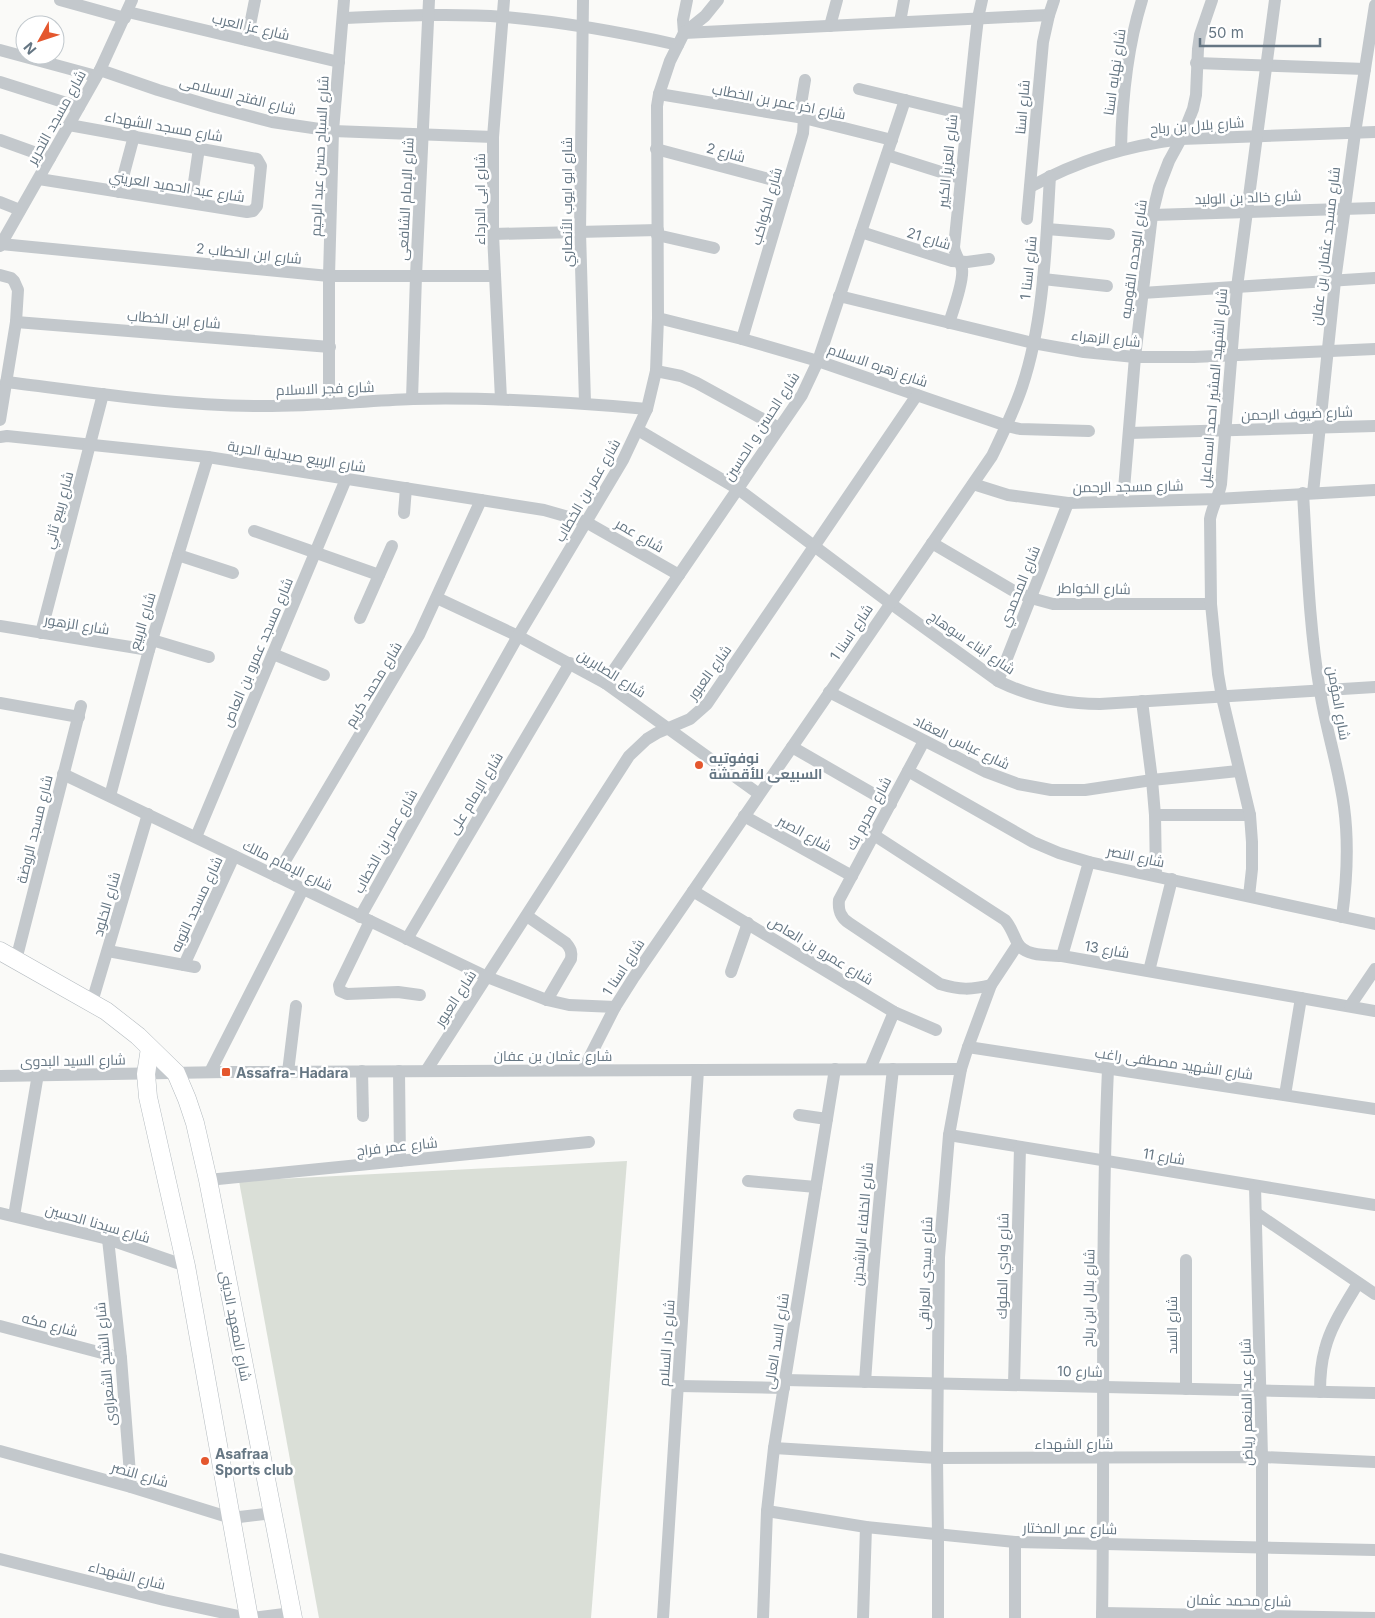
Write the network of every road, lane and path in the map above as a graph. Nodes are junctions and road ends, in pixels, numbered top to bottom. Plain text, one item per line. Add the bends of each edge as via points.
1 (60, 0) edge
2 (255, 0) edge
3 (344, 0) edge
4 (428, 0) edge
5 (504, 0) edge
6 (583, 0) edge
7 (687, 0) edge
8 (718, 0) edge
9 (837, 0) edge
10 (904, 0) edge
11 (982, 0) edge
12 (1054, 0) edge
13 (1142, 0) edge
14 (1212, 0) edge
15 (1275, 0) edge
16 (1375, 5) edge
17 (128, 10) edge
18 (428, 14) junction
19 (1049, 15) junction
20 (502, 17) junction
21 (343, 18) junction
22 (978, 18) junction
23 (900, 22) junction
24 (582, 26) junction
25 (830, 26) junction
26 (684, 33) junction
27 (247, 40) junction
28 (678, 45) junction
29 (0, 50) edge
30 (1371, 53) edge
31 (339, 62) junction
32 (1196, 63) junction
33 (1266, 66) junction
34 (1365, 69) junction
35 (98, 73) junction
36 (805, 80) dead end
37 (0, 82) edge
38 (859, 89) dead end
39 (659, 94) junction
40 (905, 100) junction
41 (79, 107) junction
42 (967, 115) junction
43 (804, 118) junction
44 (69, 125) junction
45 (333, 132) junction
46 (1375, 132) edge
47 (1355, 133) junction
48 (423, 135) junction
49 (134, 136) junction
50 (1256, 136) junction
51 (493, 137) junction
52 (1181, 139) junction
53 (0, 140) edge
54 (892, 140) junction
55 (199, 148) junction
56 (656, 149) junction
57 (1121, 149) junction
58 (887, 155) junction
59 (50, 158) junction
60 (254, 158) joint
61 (1050, 176) junction
62 (960, 178) junction
63 (39, 179) junction
64 (788, 184) junction
65 (1030, 187) junction
66 (119, 192) junction
67 (0, 202) edge
68 (192, 203) junction
69 (1375, 208) edge
70 (1345, 209) junction
71 (20, 210) junction
72 (1246, 212) junction
73 (1152, 215) junction
74 (1027, 219) dead end
75 (1047, 229) junction
76 (580, 232) junction
77 (861, 232) junction
78 (658, 233) junction
79 (493, 234) junction
80 (1110, 234) dead end
81 (1, 245) edge
82 (714, 248) dead end
83 (990, 259) dead end
84 (960, 262) junction
85 (0, 275) edge
86 (329, 276) junction
87 (416, 276) junction
88 (495, 276) junction
89 (1375, 278) edge
90 (1043, 279) junction
91 (1335, 281) junction
92 (1107, 286) dead end
93 (1237, 288) junction
94 (1142, 294) junction
95 (839, 296) junction
96 (658, 318) junction
97 (16, 322) junction
98 (949, 323) junction
99 (742, 339) junction
100 (1033, 343) junction
101 (330, 347) junction
102 (1375, 348) edge
103 (1328, 351) junction
104 (1232, 355) junction
105 (1136, 357) junction
106 (818, 361) junction
107 (656, 371) junction
108 (6, 382) junction
109 (103, 394) junction
110 (918, 395) junction
111 (412, 399) junction
112 (501, 399) junction
113 (585, 403) junction
114 (329, 404) junction
115 (647, 409) junction
116 (0, 420) edge
117 (1007, 426) junction
118 (1375, 426) edge
119 (779, 428) junction
120 (1320, 428) junction
121 (638, 430) junction
122 (1226, 430) junction
123 (1089, 431) dead end
124 (1129, 433) junction
125 (0, 437) edge
126 (90, 445) junction
127 (208, 456) junction
128 (346, 479) junction
129 (974, 484) junction
130 (406, 488) junction
131 (738, 489) junction
132 (1375, 490) edge
133 (1308, 493) junction
134 (1217, 499) junction
135 (481, 500) junction
136 (1122, 502) junction
137 (1068, 503) junction
138 (404, 513) dead end
139 (586, 522) junction
140 (254, 532) dead end
141 (932, 543) junction
142 (392, 546) dead end
143 (814, 546) junction
144 (316, 552) junction
145 (178, 555) junction
146 (233, 573) dead end
147 (679, 575) junction
148 (379, 576) junction
149 (437, 598) junction
150 (1031, 598) junction
151 (890, 603) junction
152 (1211, 604) junction
153 (360, 618) dead end
154 (1, 630) edge
155 (41, 633) junction
156 (518, 636) junction
157 (150, 645) junction
158 (273, 654) junction
159 (209, 657) dead end
160 (570, 663) junction
161 (324, 675) dead end
162 (998, 681) junction
163 (605, 683) junction
164 (1375, 687) edge
165 (1320, 691) junction
166 (829, 692) junction
167 (1222, 697) junction
168 (1142, 701) junction
169 (0, 703) edge
170 (669, 728) junction
171 (924, 741) junction
172 (792, 747) junction
173 (1238, 770) junction
174 (908, 771) junction
175 (64, 774) junction
176 (1152, 780) junction
177 (759, 794) junction
178 (110, 796) junction
179 (891, 804) junction
180 (148, 814) junction
181 (1155, 815) junction
182 (1250, 815) junction
183 (744, 816) junction
184 (874, 835) junction
185 (196, 837) junction
186 (234, 856) junction
187 (1089, 862) junction
188 (276, 876) junction
189 (852, 876) junction
190 (1156, 876) junction
191 (1172, 879) junction
192 (303, 889) junction
193 (693, 890) junction
194 (1249, 896) junction
195 (527, 916) junction
196 (1342, 917) junction
197 (365, 919) junction
198 (748, 923) junction
199 (1375, 924) edge
200 (407, 939) junction
201 (1018, 944) junction
202 (0, 951) edge
203 (108, 951) junction
204 (1062, 956) junction
205 (16, 960) junction
206 (1375, 969) edge
207 (1149, 971) junction
208 (731, 972) dead end
209 (487, 978) junction
210 (991, 985) junction
211 (420, 995) dead end
212 (1301, 998) junction
213 (547, 1000) junction
214 (92, 1002) junction
215 (296, 1006) dead end
216 (1350, 1006) junction
217 (615, 1007) junction
218 (1375, 1011) edge
219 (894, 1012) junction
220 (936, 1030) dead end
221 (968, 1047) junction
222 (150, 1048) junction
223 (835, 1069) junction
224 (870, 1069) junction
225 (893, 1069) junction
226 (961, 1069) junction
227 (1108, 1069) junction
228 (583, 1070) junction
229 (698, 1070) junction
230 (399, 1071) junction
231 (426, 1071) junction
232 (210, 1072) junction
233 (288, 1072) junction
234 (362, 1072) junction
235 (176, 1073) junction
236 (38, 1074) junction
237 (146, 1074) junction
238 (0, 1076) edge
239 (1285, 1095) junction
240 (1375, 1108) edge
241 (799, 1115) dead end
242 (363, 1116) dead end
243 (827, 1119) junction
244 (949, 1136) junction
245 (588, 1142) dead end
246 (1020, 1147) junction
247 (400, 1161) junction
248 (1104, 1161) junction
249 (208, 1180) junction
250 (748, 1181) dead end
251 (1256, 1186) junction
252 (816, 1187) junction
253 (1375, 1205) edge
254 (0, 1213) edge
255 (1256, 1213) junction
256 (14, 1216) junction
257 (108, 1239) junction
258 (1186, 1260) dead end
259 (186, 1266) junction
260 (1358, 1282) junction
261 (1375, 1294) edge
262 (0, 1326) edge
263 (121, 1358) junction
264 (865, 1382) junction
265 (785, 1384) junction
266 (938, 1384) junction
267 (1014, 1385) junction
268 (678, 1386) junction
269 (1102, 1386) junction
270 (1186, 1389) junction
271 (1260, 1391) junction
272 (1320, 1392) junction
273 (1375, 1393) edge
274 (774, 1448) junction
275 (0, 1451) edge
276 (1262, 1457) junction
277 (937, 1458) junction
278 (1104, 1458) junction
279 (1375, 1462) edge
280 (131, 1487) junction
281 (273, 1512) junction
282 (767, 1512) junction
283 (231, 1518) junction
284 (866, 1527) junction
285 (938, 1535) junction
286 (1015, 1542) junction
287 (1103, 1544) junction
288 (1262, 1548) junction
289 (1375, 1550) edge
290 (0, 1559) edge
291 (1102, 1615) edge
292 (293, 1616) edge
293 (1263, 1617) edge
294 (250, 1618) edge
295 (662, 1618) edge
296 (763, 1618) edge
297 (863, 1618) edge
298 (938, 1618) edge
299 (1015, 1618) edge
300 (1360, 1618) edge
301 (1375, 1618) edge

1 - 17 street, شارع عز العرب
2 - 27 street
3 - 21 street, شارع السباح حسن عبد الرحيم
4 - 18 street, شارع الإمام الشافعى
5 - 20 street, شارع ابى الدرداء
6 - 24 street, شارع ابو ايوب الأنصاري
7 - 26 street
8 - 26 street
9 - 25 street
10 - 23 street
11 - 22 street, شارع العزيز الكبير
12 - 19 street, شارع اسنا
13 - 57 street, شارع نهايه اسنا via 1126,78
14 - 32 street, شارع الوحده القوميه via 1200,35
15 - 33 street, شارع الشهيد المشير احمد اسماعيل
16 - 30 street, شارع مسجد عثمان بن عفان
17 - 27 street, شارع عز العرب
17 - 35 street, شارع مسجد التحرير
18 - 20 street
18 - 21 street
18 - 48 street, شارع الإمام الشافعى
19 - 22 street
19 - 65 street, شارع اسنا via 1043,42
20 - 24 street
20 - 51 street, شارع ابى الدرداء
21 - 31 street, شارع السباح حسن عبد الرحيم
22 - 23 street
22 - 42 street, شارع العزيز الكبير
23 - 25 street
24 - 28 street
24 - 76 street, شارع ابو ايوب الأنصاري
25 - 26 street
26 - 28 street, شارع عمر بن الخطاب
27 - 31 street, شارع عز العرب
28 - 39 street, شارع عمر بن الخطاب
29 - 35 street, شارع الفتح الاسلامى
30 - 34 street, شارع مسجد عثمان بن عفان
31 - 45 street, شارع السباح حسن عبد الرحيم
32 - 33 street
32 - 52 street, شارع الوحده القوميه via 1196,95
33 - 34 street
33 - 50 street, شارع الشهيد المشير احمد اسماعيل
34 - 47 street, شارع مسجد عثمان بن عفان
35 - 41 street, شارع مسجد التحرير
35 - 45 street, شارع الفتح الاسلامى via 272,122
36 - 43 street, شارع الكواكب via 801,104
37 - 41 street
38 - 40 street
39 - 43 street, شارع اخر عمر بن الخطاب
39 - 56 street, شارع عمر بن الخطاب
40 - 42 street
40 - 54 street, شارع الحسن و الحسين
41 - 44 street, شارع مسجد التحرير
42 - 62 street, شارع العزيز الكبير
43 - 54 street, شارع اخر عمر بن الخطاب
43 - 64 street, شارع الكواكب
44 - 49 street, شارع مسجد الشهداء
44 - 59 street, شارع مسجد التحرير
45 - 48 street, شارع الفتح الاسلامى
45 - 86 street, شارع السباح حسن عبد الرحيم
46 - 47 street, شارع بلال بن رباح
47 - 50 street, شارع بلال بن رباح
47 - 70 street, شارع مسجد عثمان بن عفان
48 - 51 street, شارع الفتح الاسلامى
48 - 87 street, شارع الإمام الشافعى
49 - 55 street, شارع مسجد الشهداء
49 - 66 street
50 - 52 street, شارع بلال بن رباح
50 - 72 street, شارع الشهيد المشير احمد اسماعيل
51 - 79 street, شارع ابى الدرداء
52 - 57 street, شارع بلال بن رباح
52 - 73 street, شارع الوحده القوميه via 1169,160
53 - 59 street
54 - 58 street, شارع الحسن و الحسين
55 - 60 street, شارع مسجد الشهداء
55 - 68 street
56 - 64 street, شارع 2
56 - 78 street, شارع عمر بن الخطاب
57 - 61 street, شارع بلال بن رباح
58 - 62 street
58 - 77 street, شارع الحسن و الحسين
59 - 63 street, شارع مسجد التحرير
60 - 68 street, شارع عبد الحميد العريني via 260,166 254,210 247,212
61 - 65 street, شارع بلال بن رباح
61 - 75 street, شارع اسنا 1
62 - 84 street, شارع العزيز الكبير via 954,247
63 - 66 street, شارع عبد الحميد العريني
63 - 71 street, شارع مسجد التحرير
64 - 99 street, شارع الكواكب
65 - 74 street, شارع اسنا
66 - 68 street, شارع عبد الحميد العريني
67 - 71 street
69 - 70 street, شارع خالد بن الوليد
70 - 72 street, شارع خالد بن الوليد
70 - 91 street, شارع مسجد عثمان بن عفان
71 - 81 street, شارع مسجد التحرير
72 - 73 street, شارع خالد بن الوليد
72 - 93 street, شارع الشهيد المشير احمد اسماعيل
73 - 94 street, شارع الوحده القوميه
75 - 80 street
75 - 90 street, شارع اسنا 1
76 - 78 street
76 - 79 street
76 - 113 street, شارع ابو ايوب الأنصاري
77 - 84 street, شارع 21
77 - 95 street, شارع الحسن و الحسين
78 - 82 street
78 - 96 street, شارع عمر بن الخطاب
79 - 88 street, شارع ابى الدرداء
81 - 86 street, شارع ابن الخطاب 2
83 - 84 street, شارع 21
84 - 98 street, شارع العزيز الكبير via 962,276
85 - 97 street via 11,278 17,285
86 - 87 street, شارع ابن الخطاب 2
86 - 101 street, شارع السباح حسن عبد الرحيم
87 - 88 street, شارع ابن الخطاب 2
87 - 111 street, شارع الإمام الشافعى
88 - 112 street, شارع ابى الدرداء
89 - 91 street
90 - 92 street
90 - 100 street, شارع اسنا 1
91 - 93 street
91 - 103 street, شارع مسجد عثمان بن عفان
93 - 94 street
93 - 104 street, شارع الشهيد المشير احمد اسماعيل
94 - 105 street, شارع الوحده القوميه
95 - 98 street, شارع الزهراء
95 - 106 street, شارع الحسن و الحسين
96 - 99 street, شارع زهره الاسلام
96 - 107 street, شارع عمر بن الخطاب
97 - 101 street, شارع ابن الخطاب
97 - 108 street
98 - 100 street, شارع الزهراء
99 - 106 street, شارع زهره الاسلام
100 - 105 street, شارع الزهراء
100 - 117 street, شارع اسنا 1
101 - 114 street, شارع السباح حسن عبد الرحيم
102 - 103 street, شارع الزهراء
103 - 104 street, شارع الزهراء
103 - 120 street, شارع مسجد عثمان بن عفان
104 - 105 street, شارع الزهراء
104 - 122 street, شارع الشهيد المشير احمد اسماعيل
105 - 124 street, شارع الوحده القوميه
106 - 110 street, شارع زهره الاسلام
106 - 119 street, شارع الحسن و الحسين via 802,395
107 - 115 street, شارع عمر بن الخطاب
107 - 119 street via 697,382
108 - 109 street, شارع فجر الاسلام
108 - 116 street
109 - 114 street, شارع فجر الاسلام via 254,406
109 - 126 street, شارع ربيع ثاني
110 - 117 street, شارع زهره الاسلام
110 - 143 street, شارع العبور
111 - 112 street, شارع فجر الاسلام
111 - 114 street, شارع فجر الاسلام
112 - 113 street, شارع فجر الاسلام
113 - 115 street, شارع فجر الاسلام
115 - 121 street, شارع عمر بن الخطاب
117 - 123 street, شارع زهره الاسلام
117 - 129 street, شارع اسنا 1
118 - 120 street, شارع ضيوف الرحمن
119 - 131 street, شارع الحسن و الحسين
120 - 122 street, شارع ضيوف الرحمن
120 - 133 street, شارع مسجد عثمان بن عفان
121 - 131 street, شارع أبناء سوهاج
121 - 139 street, شارع عمر بن الخطاب
122 - 124 street, شارع ضيوف الرحمن
122 - 134 street, شارع الشهيد المشير احمد اسماعيل
124 - 136 street, شارع الوحده القوميه
125 - 126 street, شارع الربيع صيدلية الحرية
126 - 127 street, شارع الربيع صيدلية الحرية
126 - 155 street, شارع ربيع ثاني
127 - 128 street, شارع الربيع صيدلية الحرية
127 - 145 street, شارع الربيع
128 - 130 street, شارع الربيع صيدلية الحرية
128 - 144 street, شارع مسجد عمرو بن العاص
129 - 137 street, شارع مسجد الرحمن via 1008,495
129 - 141 street, شارع اسنا 1
130 - 135 street, شارع الربيع صيدلية الحرية
130 - 138 street
131 - 143 street, شارع أبناء سوهاج
131 - 147 street, شارع الحسن و الحسين
132 - 133 street, شارع مسجد الرحمن
133 - 134 street, شارع مسجد الرحمن
133 - 165 street, شارع المؤمن via 1312,626
134 - 136 street, شارع مسجد الرحمن
134 - 152 street, شارع الشهيد المشير احمد اسماعيل via 1210,520
135 - 139 street, شارع الربيع صيدلية الحرية via 544,510
135 - 149 street, شارع محمد كريم
136 - 137 street, شارع مسجد الرحمن
137 - 150 street, شارع المحمدي
139 - 147 street, شارع عمر
139 - 156 street, شارع عمر بن الخطاب
140 - 144 street
141 - 150 street, شارع الخواطر
141 - 151 street, شارع اسنا 1
142 - 148 street
143 - 151 street, شارع أبناء سوهاج
143 - 170 street, شارع العبور via 707,704 690,719
144 - 148 street
144 - 158 street, شارع مسجد عمرو بن العاص
145 - 146 street
145 - 157 street, شارع الربيع
147 - 163 street, شارع الحسن و الحسين
148 - 153 street
149 - 156 street, شارع الصابرين
149 - 188 street, شارع محمد كريم via 399,670
150 - 152 street, شارع الخواطر via 1060,604
150 - 162 street, شارع المحمدي
151 - 162 street, شارع أبناء سوهاج
151 - 166 street, شارع اسنا 1
152 - 167 street, شارع الشهيد المشير احمد اسماعيل
154 - 155 street, شارع الزهور
155 - 157 street, شارع الزهور
156 - 160 street, شارع الصابرين
156 - 197 street, شارع عمر بن الخطاب
157 - 159 street, شارع الزهور
157 - 178 street, شارع الربيع
158 - 161 street
158 - 185 street, شارع مسجد عمرو بن العاص
160 - 163 street, شارع الصابرين
160 - 200 street, شارع الإمام على
162 - 168 street, شارع أبناء سوهاج via 1058,702
163 - 170 street, شارع الصابرين
164 - 165 street, شارع أبناء سوهاج
165 - 167 street, شارع أبناء سوهاج
165 - 196 street, شارع المؤمن via 1344,805 1347,880
166 - 171 street, شارع عباس العقاد
166 - 172 street, شارع اسنا 1
167 - 168 street, شارع أبناء سوهاج
167 - 173 street, شارع الشهيد المشير احمد اسماعيل
168 - 176 street
169 - 175 street, شارع مسجد الروضة via 80,711
170 - 177 street, شارع الصابرين
170 - 195 street, شارع العبور via 647,739 629,756
171 - 174 street, شارع محرم بك
171 - 176 street, شارع عباس العقاد via 986,772 1026,786 1085,790
172 - 177 street, شارع اسنا 1
172 - 179 street
173 - 176 street, شارع عباس العقاد
173 - 182 street, شارع الشهيد المشير احمد اسماعيل
174 - 179 street, شارع محرم بك
174 - 187 street, شارع النصر via 1033,842
175 - 178 street, شارع الإمام مالك
175 - 205 street, شارع مسجد الروضة
176 - 181 street
177 - 183 street, شارع اسنا 1
178 - 180 street, شارع الإمام مالك
179 - 184 street, شارع محرم بك
180 - 185 street, شارع الإمام مالك
180 - 203 street, شارع الخلود
181 - 182 street
181 - 190 street
182 - 194 street, شارع الشهيد المشير احمد اسماعيل via 1252,869
183 - 189 street, شارع الصبر
183 - 193 street, شارع اسنا 1
184 - 189 street, شارع محرم بك
184 - 201 street via 1005,920
185 - 186 street, شارع الإمام مالك
186 - 188 street, شارع الإمام مالك
186 - 203 street, شارع مسجد التوبه via 190,966
187 - 190 street, شارع النصر
187 - 204 street
188 - 192 street, شارع الإمام مالك
189 - 210 street, شارع محرم بك via 839,900 843,919 940,984 974,990
190 - 191 street, شارع النصر
191 - 194 street, شارع النصر
191 - 207 street
192 - 197 street, شارع الإمام مالك
192 - 232 street
193 - 198 street, شارع عمرو بن العاص
193 - 217 street, شارع اسنا 1
194 - 196 street, شارع النصر
195 - 209 street, شارع العبور
195 - 213 street via 566,943 572,953
196 - 199 street, شارع النصر
197 - 200 street, شارع الإمام مالك
197 - 211 street, شارع عمر بن الخطاب via 338,985 340,991 347,994 398,992
198 - 208 street
198 - 219 street, شارع عمرو بن العاص
200 - 209 street, شارع الإمام مالك
201 - 204 street, شارع 13 via 1031,953
201 - 210 street, شارع سيدى العراقى
202 - 205 street, شارع المعهد الدينى
203 - 214 street, شارع الخلود
204 - 207 street, شارع 13
205 - 214 street, شارع المعهد الدينى
206 - 216 street
207 - 212 street, شارع 13
209 - 213 street, شارع الإمام مالك
209 - 231 street, شارع العبور
210 - 221 street, شارع سيدى العراقى
212 - 216 street, شارع 13
212 - 239 street
213 - 217 street, شارع الإمام مالك via 569,1006
214 - 222 street, شارع المعهد الدينى
215 - 233 street
216 - 218 street, شارع 13
217 - 228 street, شارع اسنا 1
219 - 220 street, شارع عمرو بن العاص
219 - 224 street
221 - 226 street, شارع سيدى العراقى
221 - 227 street, شارع الشهيد مصطفى راغب
222 - 235 street, شارع المعهد الدينى
222 - 237 street
223 - 224 street, شارع عثمان بن عفان
223 - 229 street, شارع عثمان بن عفان
223 - 243 street, شارع السد العالى
224 - 225 street, شارع عثمان بن عفان
225 - 226 street, شارع عثمان بن عفان
225 - 264 street, شارع الخلفاء الراشدين via 877,1211
226 - 244 street, شارع سيدى العراقى
227 - 239 street, شارع الشهيد مصطفى راغب
227 - 248 street, شارع بلال ابن رباح
228 - 229 street, شارع عثمان بن عفان
228 - 231 street, شارع عثمان بن عفان
229 - 268 street, شارع دار السلام
230 - 231 street, شارع عثمان بن عفان
230 - 234 street, شارع عثمان بن عفان
230 - 247 street
232 - 233 street, شارع عثمان بن عفان
232 - 235 street, شارع عثمان بن عفان
233 - 234 street, شارع عثمان بن عفان
234 - 242 street
235 - 237 street, شارع عثمان بن عفان
235 - 249 street, شارع المعهد الدينى via 195,1123
236 - 237 street, شارع السيد البدوى
236 - 238 street, شارع السيد البدوى
236 - 256 street
237 - 259 street via 148,1097
239 - 240 street, شارع الشهيد مصطفى راغب
241 - 243 street
243 - 252 street, شارع السد العالى
244 - 246 street, شارع 11
244 - 266 street, شارع سيدى العراقى via 939,1257
245 - 247 street, شارع عمر فراج
246 - 248 street, شارع 11
246 - 267 street, شارع وادي الملوك
247 - 249 street, شارع عمر فراج
248 - 251 street, شارع 11
248 - 269 street, شارع بلال ابن رباح
249 - 281 street, شارع المعهد الدينى
250 - 252 street
251 - 253 street, شارع 11
251 - 255 street, شارع عبد المنعم رياض
252 - 265 street, شارع السد العالى
254 - 256 street, شارع سيدنا الحسين
255 - 260 street
255 - 271 street, شارع عبد المنعم رياض
256 - 257 street, شارع سيدنا الحسين
257 - 259 street, شارع سيدنا الحسين
257 - 263 street, شارع الشيخ الشعراوى
258 - 270 street, شارع السد
259 - 283 street
260 - 261 street
260 - 272 street via 1327,1343
262 - 263 street, شارع مكه
263 - 280 street, شارع الشيخ الشعراوى
264 - 265 street, شارع 10
264 - 266 street, شارع 10
265 - 268 street, شارع 10
265 - 274 street, شارع السد العالى
266 - 267 street, شارع 10
266 - 277 street, شارع سيدى العراقى
267 - 269 street, شارع 10
268 - 295 street, شارع دار السلام
269 - 270 street, شارع 10
269 - 278 street, شارع بلال ابن رباح
270 - 271 street, شارع 10
271 - 272 street, شارع 10
271 - 276 street, شارع عبد المنعم رياض
272 - 273 street, شارع 10
274 - 277 street, شارع الشهداء
274 - 282 street, شارع السد العالى
275 - 280 street, شارع النصر
276 - 278 street, شارع الشهداء
276 - 279 street, شارع الشهداء
276 - 288 street, شارع عبد المنعم رياض
277 - 278 street, شارع الشهداء
277 - 285 street, شارع سيدى العراقى
278 - 287 street, شارع بلال ابن رباح
280 - 283 street, شارع النصر
281 - 283 street, شارع النصر
281 - 292 street, شارع المعهد الدينى
282 - 284 street, شارع عمر المختار
282 - 296 street, شارع السد العالى
283 - 294 street
284 - 285 street, شارع عمر المختار
284 - 297 street
285 - 286 street, شارع عمر المختار
285 - 298 street, شارع سيدى العراقى
286 - 287 street, شارع عمر المختار
286 - 299 street
287 - 288 street, شارع عمر المختار
287 - 291 street, شارع بلال ابن رباح
288 - 289 street, شارع عمر المختار
288 - 293 street, شارع عبد المنعم رياض
290 - 294 street, شارع الشهداء
291 - 293 street, شارع محمد عثمان
292 - 294 street, شارع الشهداء
293 - 300 street, شارع محمد عثمان
300 - 301 street, شارع محمد عثمان

